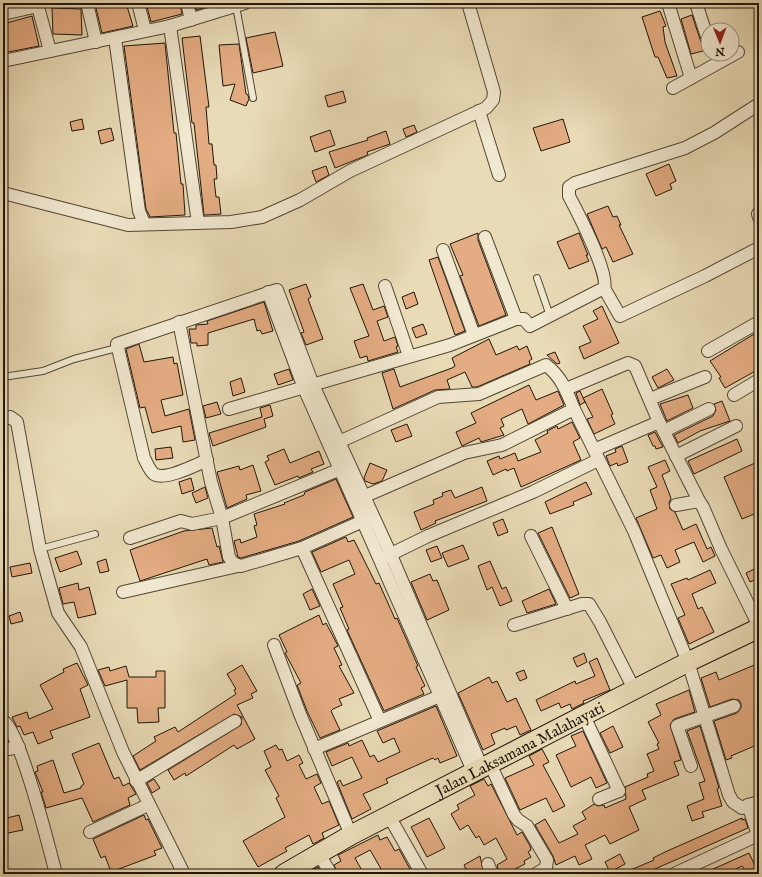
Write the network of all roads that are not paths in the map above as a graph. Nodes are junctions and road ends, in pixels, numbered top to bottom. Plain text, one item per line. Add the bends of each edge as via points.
1 (87, 3) edge
2 (138, 3) edge
3 (187, 3) edge
4 (468, 3) edge
5 (668, 3) edge
6 (696, 3) edge
7 (239, 4) edge
8 (38, 5) edge
9 (3, 14) edge
10 (191, 20) junction
11 (702, 22) edge
12 (170, 26) junction
13 (145, 30) junction
14 (115, 38) junction
15 (96, 42) junction
16 (50, 51) junction
17 (3, 61) edge
18 (710, 62) edge
19 (690, 78) junction
20 (673, 88) dead end
21 (253, 98) dead end
22 (759, 104) edge
23 (478, 111) junction
24 (499, 175) dead end
25 (3, 193) edge
26 (144, 223) junction
27 (198, 223) junction
28 (485, 237) dead end
29 (759, 248) edge
30 (443, 250) dead end
31 (537, 278) dead end
32 (385, 286) dead end
33 (604, 288) junction
34 (550, 316) junction
35 (516, 319) junction
36 (179, 322) junction
37 (759, 322) edge
38 (474, 335) junction
39 (117, 348) junction
40 (708, 351) dead end
41 (409, 356) junction
42 (3, 377) edge
43 (705, 377) dead end
44 (759, 380) edge
45 (309, 386) junction
46 (566, 389) junction
47 (734, 395) dead end
48 (650, 399) junction
49 (229, 409) dead end
50 (574, 409) junction
51 (710, 409) dead end
52 (3, 419) edge
53 (736, 426) dead end
54 (662, 427) junction
55 (334, 444) junction
56 (596, 455) junction
57 (676, 456) junction
58 (207, 460) junction
59 (345, 467) junction
60 (359, 499) junction
61 (699, 501) junction
62 (676, 506) dead end
63 (222, 518) junction
64 (363, 521) junction
65 (95, 534) dead end
66 (531, 536) dead end
67 (130, 538) dead end
68 (302, 548) junction
69 (40, 549) junction
70 (386, 557) junction
71 (238, 566) junction
72 (123, 592) dead end
73 (567, 608) junction
74 (514, 625) dead end
75 (759, 627) edge
76 (274, 645) dead end
77 (688, 662) junction
78 (635, 691) junction
79 (445, 694) junction
80 (734, 706) dead end
81 (705, 715) junction
82 (584, 716) junction
83 (3, 721) edge
84 (235, 721) dead end
85 (380, 721) junction
86 (18, 747) junction
87 (314, 749) junction
88 (3, 750) edge
89 (691, 766) dead end
90 (482, 768) junction
91 (136, 781) junction
92 (599, 799) dead end
93 (754, 803) edge
94 (148, 805) junction
95 (389, 816) junction
96 (90, 832) dead end
97 (351, 835) junction
98 (759, 837) edge
99 (319, 854) junction
100 (56, 874) edge
101 (184, 874) edge
102 (284, 874) edge
103 (331, 874) edge
104 (422, 874) edge
105 (536, 874) edge
106 (674, 874) edge

1 - 15 street
2 - 13 street
3 - 10 street
4 - 23 street via 494,98 486,108
5 - 19 street
6 - 11 street
7 - 10 street
7 - 21 lane
8 - 9 street
8 - 16 street
10 - 12 street
12 - 13 street
12 - 27 street
13 - 14 street
14 - 15 street
14 - 26 street via 139,211
15 - 16 street
16 - 17 street
18 - 19 street
19 - 20 street
22 - 33 street via 685,148 568,187 569,196 592,243 602,271 606,284
23 - 24 street
23 - 27 street via 350,171 282,209 262,217 231,222
25 - 26 street via 122,224
26 - 27 street
28 - 35 street
29 - 33 street via 620,316
30 - 38 street
31 - 34 lane
32 - 41 street
33 - 34 street
34 - 35 street via 530,326 524,319
35 - 38 street
36 - 39 street via 122,341 117,344
36 - 45 street via 268,292
36 - 58 street
37 - 40 street
38 - 41 street via 450,345
39 - 42 lane via 44,371
39 - 58 street via 144,458 149,468 154,474 161,476
41 - 45 street
43 - 48 street
44 - 47 street
45 - 49 street
45 - 55 street
46 - 48 street via 628,363 635,366
46 - 50 street
46 - 55 street via 556,373 546,364 479,394 438,397
48 - 54 street
50 - 56 street
50 - 60 street via 502,445 464,453
51 - 54 street
52 - 69 street via 10,418 17,422
53 - 57 street
54 - 56 street
54 - 57 street
55 - 59 street
56 - 70 street via 533,492 428,536
56 - 77 street via 634,531
57 - 61 street
58 - 63 street
59 - 60 street
59 - 63 street
60 - 64 street
60 - 70 street
61 - 62 street
61 - 75 street
63 - 67 street via 192,524 181,521
63 - 71 street via 229,556
64 - 68 street
64 - 70 street
65 - 69 lane
66 - 73 street
68 - 71 street
68 - 85 street
69 - 91 street via 58,613 81,647
70 - 79 street
71 - 72 street
73 - 74 street
73 - 78 street via 582,604 592,606
75 - 77 highway, Jalan Laksamana Malahayati
76 - 87 street
77 - 78 highway, Jalan Laksamana Malahayati
77 - 81 street
78 - 82 highway, Jalan Laksamana Malahayati
79 - 85 street
79 - 90 street
80 - 81 street
81 - 89 street via 677,726
81 - 93 street via 729,795 733,802 742,808
82 - 90 highway, Jalan Laksamana Malahayati
82 - 92 street via 619,790
83 - 86 street via 10,726
84 - 91 street
85 - 87 street
86 - 88 street
86 - 100 street
87 - 97 street
90 - 95 highway, Jalan Laksamana Malahayati
90 - 105 street via 514,815 527,826 547,860 546,868
91 - 94 street
93 - 98 street
94 - 96 street
94 - 101 street
95 - 97 highway, Jalan Laksamana Malahayati
95 - 104 street
97 - 99 highway, Jalan Laksamana Malahayati
98 - 106 street
99 - 102 highway, Jalan Laksamana Malahayati
99 - 103 street

